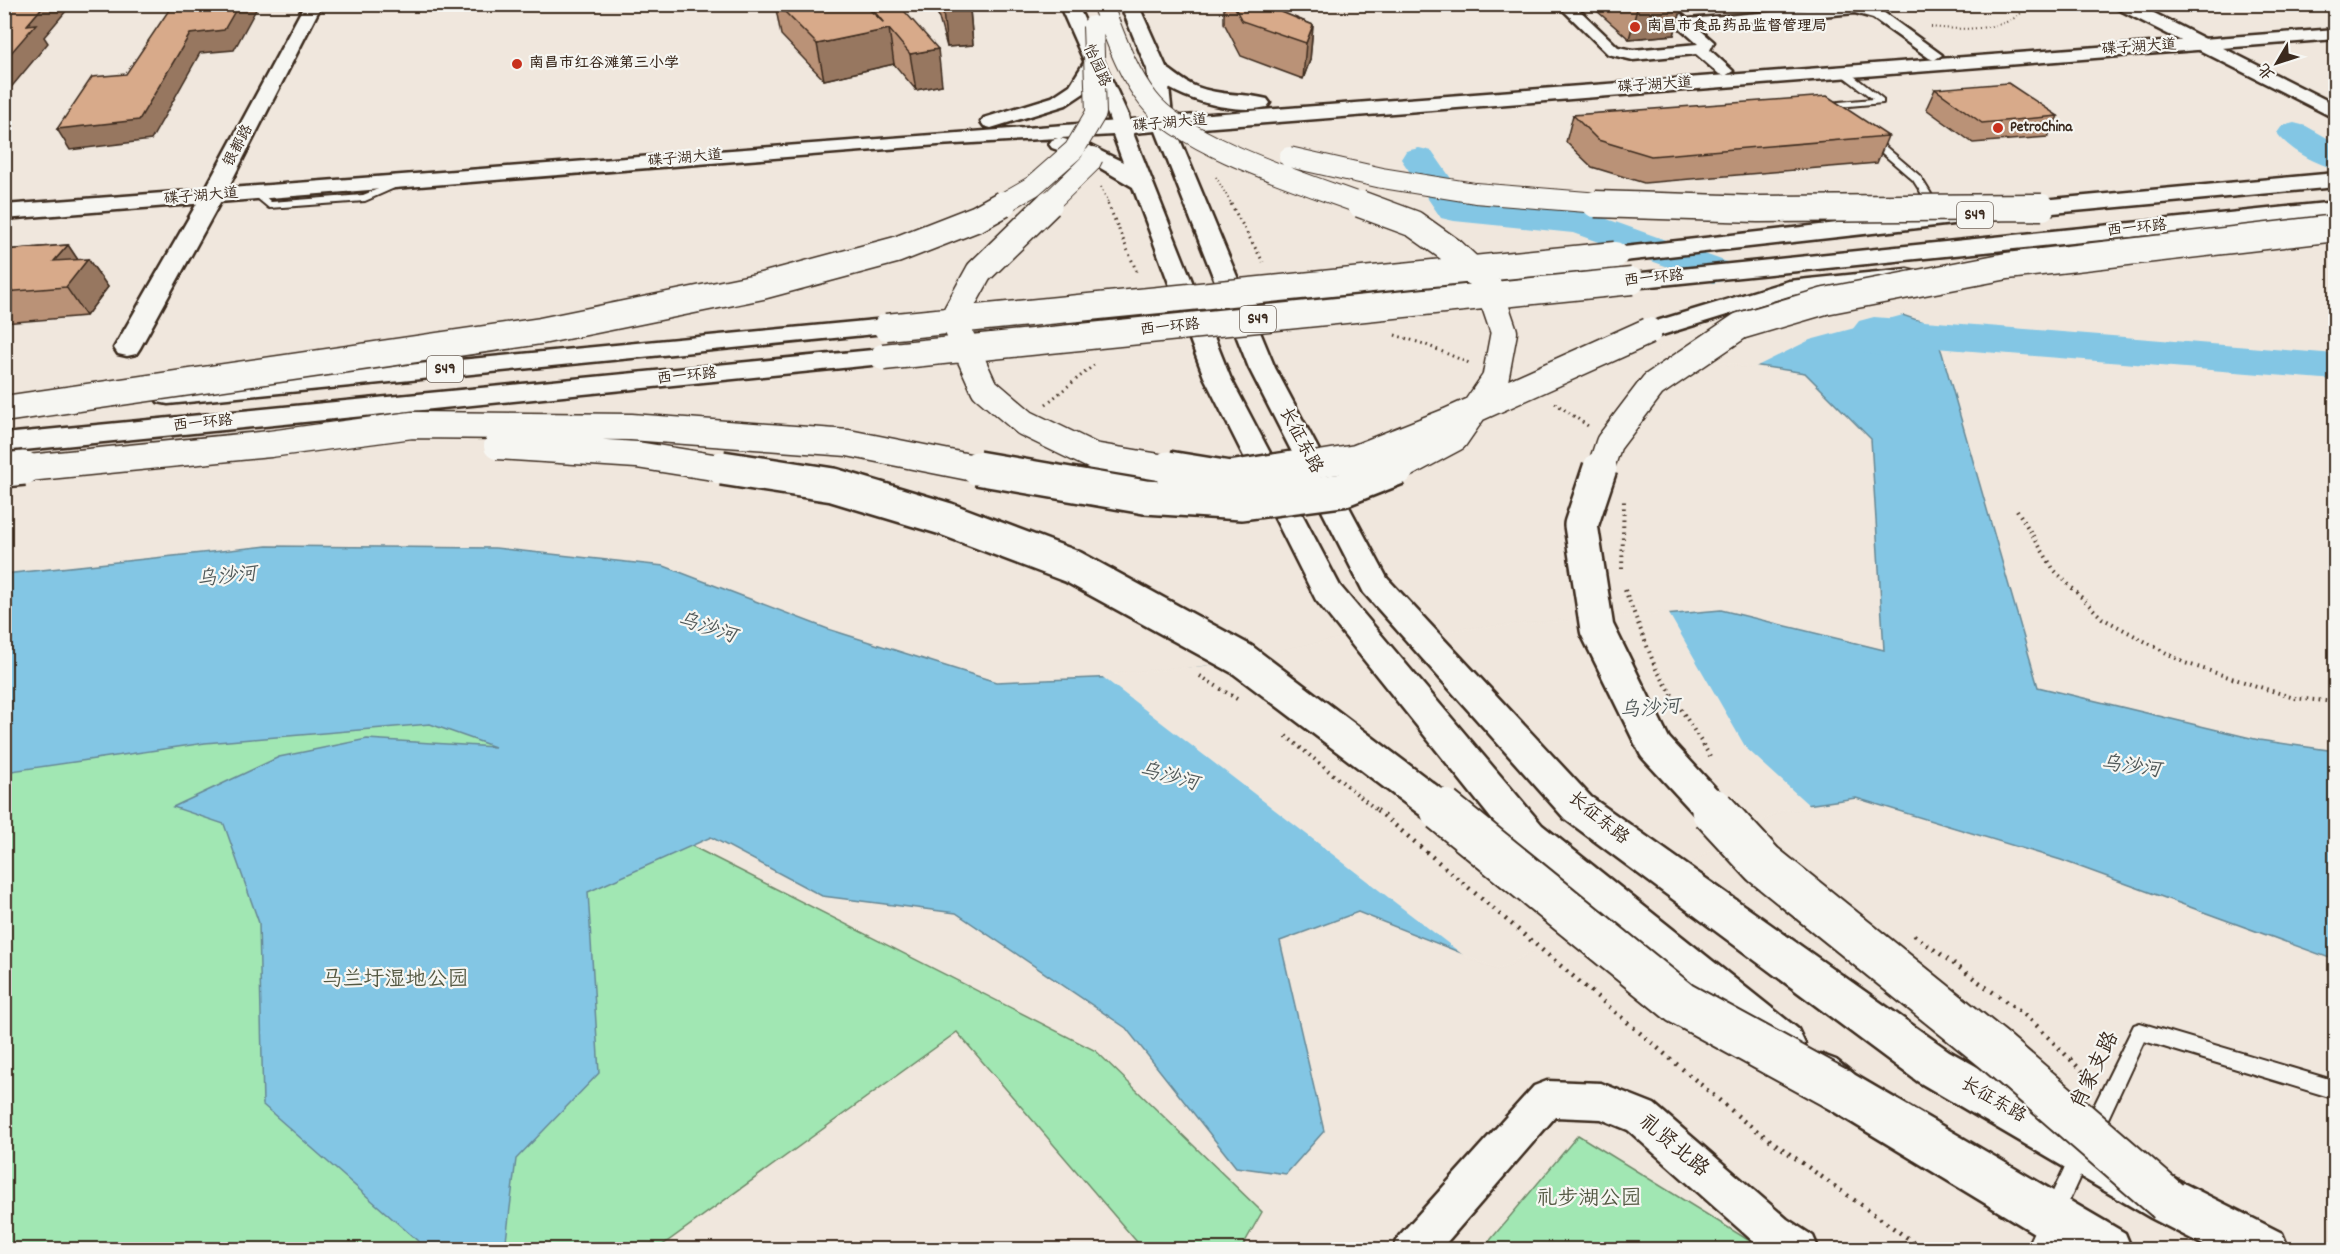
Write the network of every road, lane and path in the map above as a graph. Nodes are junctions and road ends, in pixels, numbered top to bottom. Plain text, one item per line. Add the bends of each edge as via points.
1 (314, 4) edge
2 (1068, 4) edge
3 (1129, 4) edge
4 (1564, 4) edge
5 (1660, 4) edge
6 (1783, 4) edge
7 (2022, 4) edge
8 (2122, 4) edge
9 (2144, 4) edge
10 (1796, 14) junction
11 (1098, 17) edge
12 (1683, 24) junction
13 (1925, 26) dead end
14 (2336, 27) edge
15 (2336, 34) edge
16 (2201, 40) junction
17 (1700, 49) junction
18 (1934, 55) junction
19 (1094, 62) junction
20 (1157, 69) junction
21 (1725, 71) junction
22 (1842, 71) junction
23 (2336, 100) edge
24 (1283, 104) junction
25 (1317, 112) junction
26 (2336, 113) edge
27 (1163, 118) junction
28 (1848, 120) edge
29 (1120, 122) junction
30 (984, 131) junction
31 (1866, 135) edge
32 (1214, 141) junction
33 (1186, 180) junction
34 (2336, 180) edge
35 (1143, 184) junction
36 (215, 191) junction
37 (1928, 197) dead end
38 (4, 200) edge
39 (2042, 207) junction
40 (2336, 209) edge
41 (4, 212) edge
42 (2336, 228) edge
43 (2007, 266) junction
44 (1270, 270) dead end
45 (1392, 334) dead end
46 (127, 348) dead end
47 (1476, 366) dead end
48 (1547, 399) dead end
49 (4, 410) edge
50 (1593, 430) dead end
51 (4, 443) edge
52 (270, 444) junction
53 (4, 470) edge
54 (1624, 496) dead end
55 (2017, 510) dead end
56 (1622, 570) dead end
57 (1622, 580) dead end
58 (1199, 676) dead end
59 (1239, 700) dead end
60 (2336, 702) edge
61 (1284, 734) dead end
62 (1716, 765) dead end
63 (1905, 928) dead end
64 (1839, 1090) junction
65 (2336, 1090) edge
66 (2109, 1097) junction
67 (2082, 1152) junction
68 (2168, 1201) junction
69 (2043, 1233) edge
70 (1413, 1250) edge
71 (1799, 1250) edge
72 (1924, 1250) edge
73 (2108, 1250) edge
74 (2265, 1250) edge

1 - 36 main road, 银都路
2 - 19 main road, 怡园路
3 - 20 main road
4 - 17 street via 1613,51 1633,55
5 - 12 street
6 - 10 street
7 - 13 path via 2024,10 2011,21 1966,28
8 - 16 main road
9 - 16 main road
10 - 12 street
10 - 18 street via 1868,11
11 - 39 main road, bridge via 1143,76 1179,109 1233,137 1291,157 1386,180 1501,197 1634,206 1789,211
11 - 43 main road, bridge via 1111,113 1090,163 979,272 953,319 984,388 1025,423 1093,456 1230,478 1356,459 1649,331 1789,288
11 - 49 main road, bridge via 1096,113 1074,150 1033,186 978,218 896,250 762,286 541,331
11 - 52 main road, bridge via 1149,101 1182,128 1240,158 1414,224 1452,251 1488,285 1504,332 1495,380 1455,438 1396,469 1342,490 1242,503 1145,497 848,443 631,426 411,425
12 - 17 street via 1706,42
14 - 16 main road, 碟子湖大道
15 - 16 main road, 碟子湖大道
16 - 18 main road, 碟子湖大道
16 - 22 main road, 碟子湖大道
16 - 23 main road
16 - 26 main road
17 - 21 street
18 - 21 main road, 碟子湖大道
19 - 29 main road, 怡园路
19 - 30 main road via 1077,89 1059,101
20 - 24 main road via 1175,86 1198,93
20 - 27 main road
21 - 24 main road, 碟子湖大道
22 - 25 main road, 碟子湖大道
22 - 28 lane via 1880,100 1831,105
24 - 27 main road, 碟子湖大道
25 - 27 main road, 碟子湖大道
25 - 32 main road via 1246,127
27 - 29 main road, 碟子湖大道
27 - 33 main road, 长征东路
29 - 30 main road, 碟子湖大道
29 - 35 main road
30 - 35 main road via 1086,150
30 - 36 main road, 碟子湖大道
30 - 36 main road, 碟子湖大道 via 256,193
31 - 37 lane via 1917,178
32 - 33 main road via 1195,160
32 - 44 path via 1212,168 1257,254
33 - 67 main road, 长征东路 via 1262,368 1375,585 1578,807 1933,1066
34 - 39 main road, 西一环路 / S49
35 - 64 main road, bridge via 1217,377 1327,592 1528,836
36 - 38 main road, 碟子湖大道
36 - 41 main road, 碟子湖大道
36 - 46 main road, 银都路
39 - 49 main road, 西一环路 / S49, bridge via 1580,258
40 - 51 main road, 西一环路 / S49, bridge
42 - 43 main road, bridge
43 - 68 main road, bridge via 1825,301 1740,326 1653,385 1609,443 1581,525 1597,629 1655,747 1763,864 1995,1051
45 - 47 path
48 - 50 path
52 - 53 main road, bridge
52 - 64 main road, bridge via 416,441 637,455 821,483 946,519 1073,567 1243,660 1434,804 1680,1003
54 - 56 path
55 - 60 path via 2054,570 2102,618 2185,663 2294,698
57 - 62 path via 1656,669
58 - 59 path
61 - 72 path via 1745,1122
63 - 66 path via 2030,1019
64 - 69 main road
65 - 66 lane, 肖家支路 via 2140,1031
66 - 67 lane, 肖家支路
67 - 68 main road, 长征东路
67 - 69 lane, 肖家支路
68 - 74 main road, 长征东路
69 - 73 main road
70 - 71 street, 礼贤北路 via 1547,1099 1601,1101 1641,1117 1773,1233

